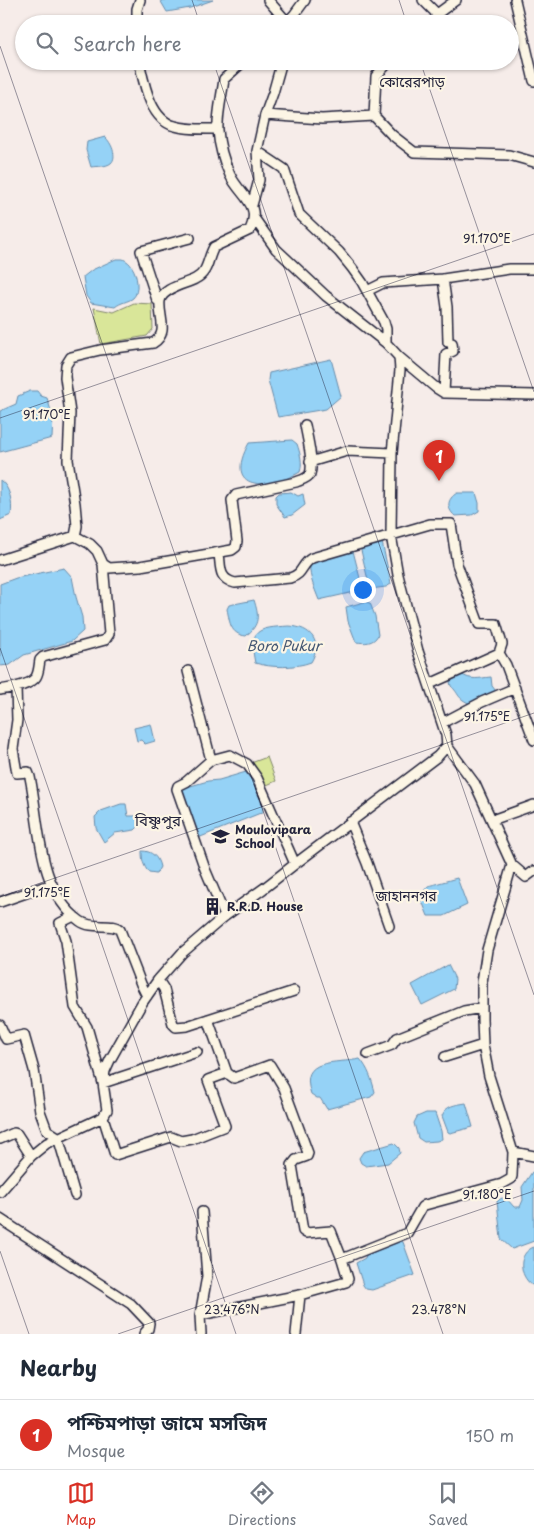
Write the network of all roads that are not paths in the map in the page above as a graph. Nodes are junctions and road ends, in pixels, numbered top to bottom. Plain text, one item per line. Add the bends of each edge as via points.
1 (140, 0) edge
2 (268, 0) edge
3 (305, 0) edge
4 (423, 0) edge
5 (456, 0) edge
6 (515, 0) edge
7 (437, 14) joint
8 (137, 15) edge
9 (283, 15) edge
10 (294, 15) edge
11 (519, 15) edge
12 (519, 17) edge
13 (141, 70) edge
14 (234, 70) edge
15 (279, 70) edge
16 (382, 70) edge
17 (534, 81) edge
18 (265, 115) junction
19 (374, 116) junction
20 (218, 129) junction
21 (257, 151) junction
22 (534, 162) edge
23 (252, 205) junction
24 (254, 218) junction
25 (190, 238) dead end
26 (534, 269) edge
27 (443, 279) junction
28 (368, 291) junction
29 (160, 301) junction
30 (386, 343) junction
31 (399, 357) junction
32 (444, 393) junction
33 (534, 394) edge
34 (305, 424) dead end
35 (392, 453) junction
36 (310, 462) junction
37 (391, 535) junction
38 (75, 536) junction
39 (219, 552) junction
40 (0, 560) edge
41 (103, 564) junction
42 (499, 653) junction
43 (188, 671) dead end
44 (430, 684) junction
45 (16, 688) junction
46 (515, 688) junction
47 (0, 690) edge
48 (442, 723) junction
49 (534, 740) edge
50 (447, 746) junction
51 (211, 760) junction
52 (534, 805) edge
53 (492, 820) junction
54 (350, 822) junction
55 (295, 864) junction
56 (512, 865) junction
57 (534, 871) edge
58 (52, 884) junction
59 (0, 902) edge
60 (74, 916) junction
61 (225, 916) junction
62 (389, 926) dead end
63 (158, 980) junction
64 (294, 991) dead end
65 (147, 996) junction
66 (482, 1008) junction
67 (208, 1018) junction
68 (0, 1025) edge
69 (483, 1045) junction
70 (197, 1052) dead end
71 (368, 1054) dead end
72 (445, 1057) dead end
73 (227, 1074) junction
74 (103, 1083) junction
75 (103, 1117) junction
76 (58, 1137) junction
77 (0, 1139) edge
78 (513, 1152) junction
79 (31, 1156) junction
80 (534, 1156) edge
81 (0, 1192) edge
82 (76, 1195) dead end
83 (202, 1212) dead end
84 (0, 1219) edge
85 (342, 1259) junction
86 (300, 1295) junction
87 (200, 1315) junction
88 (144, 1334) edge
89 (200, 1334) edge
90 (296, 1334) edge

1 - 8 street
2 - 9 street
3 - 10 street
4 - 7 street
5 - 7 street
6 - 11 street
12 - 17 street
13 - 20 street via 156,114 168,124
14 - 20 street via 224,79
15 - 18 street
16 - 19 street via 376,76
18 - 19 street via 322,119
18 - 21 street
19 - 22 street via 392,136 414,152 509,155
20 - 23 street via 231,176
21 - 23 street via 259,180
21 - 28 street via 284,169 299,214 339,252
23 - 24 street
24 - 29 street via 250,230 214,247 201,275 178,285
24 - 30 street via 276,249 326,296
25 - 29 street via 141,251 156,300
26 - 27 street via 508,268
27 - 28 street via 383,283
27 - 32 street via 448,342 454,347 446,354
28 - 30 street via 384,322
29 - 38 street via 163,331 158,340 71,357 66,365 70,412 68,460 75,504
30 - 31 street
31 - 32 street
31 - 35 street
32 - 33 street
34 - 36 street
35 - 36 street via 347,451
35 - 37 street
36 - 39 street via 310,473 305,479 236,494 232,500 236,547
37 - 39 street via 312,558 301,573 290,578 227,581 222,574
37 - 42 street via 430,524 451,524 457,564 479,624 496,624 502,644
37 - 44 street via 398,576
38 - 40 street
38 - 41 street via 90,544
39 - 41 street via 140,566 109,568
41 - 45 street via 108,638 43,657 35,678
42 - 44 street
42 - 46 street
43 - 51 street
44 - 48 street
45 - 47 street
45 - 58 street via 18,720 13,749 17,772 28,772 30,777 39,837
46 - 48 street
46 - 49 street
48 - 50 street
50 - 53 street via 475,784
50 - 54 street
51 - 55 street via 230,755 247,764 257,778
51 - 61 street via 177,789
52 - 53 street
53 - 56 street
54 - 55 street
54 - 62 street
55 - 61 street
56 - 57 street via 526,877
56 - 66 street via 487,950
58 - 59 street
58 - 60 street via 61,903
60 - 65 street via 91,926 118,927
60 - 74 street via 60,923 66,941 75,1007 87,1027
61 - 63 street via 182,953
63 - 65 street
63 - 67 street via 164,989 174,1026 187,1026
64 - 67 street
65 - 74 street via 110,1060
66 - 69 street
66 - 71 street via 464,1011 397,1038 392,1045
67 - 73 street
68 - 76 street via 6,1039 24,1036 34,1070 40,1111 47,1130
69 - 72 street
69 - 78 street via 489,1076
70 - 74 street
73 - 75 street via 208,1080 225,1126 192,1139 181,1141 171,1137 115,1155
73 - 85 street via 234,1078 270,1065 284,1088 308,1152 292,1165 303,1231 331,1231
74 - 75 street via 107,1110
75 - 76 street
76 - 79 street
76 - 82 street
77 - 79 street via 17,1134
78 - 80 street
78 - 85 street via 511,1179 425,1205 407,1234
79 - 81 street
83 - 87 street via 207,1276
84 - 88 street via 132,1304 149,1323
85 - 86 street via 346,1282
86 - 87 street
86 - 90 street
87 - 89 street

